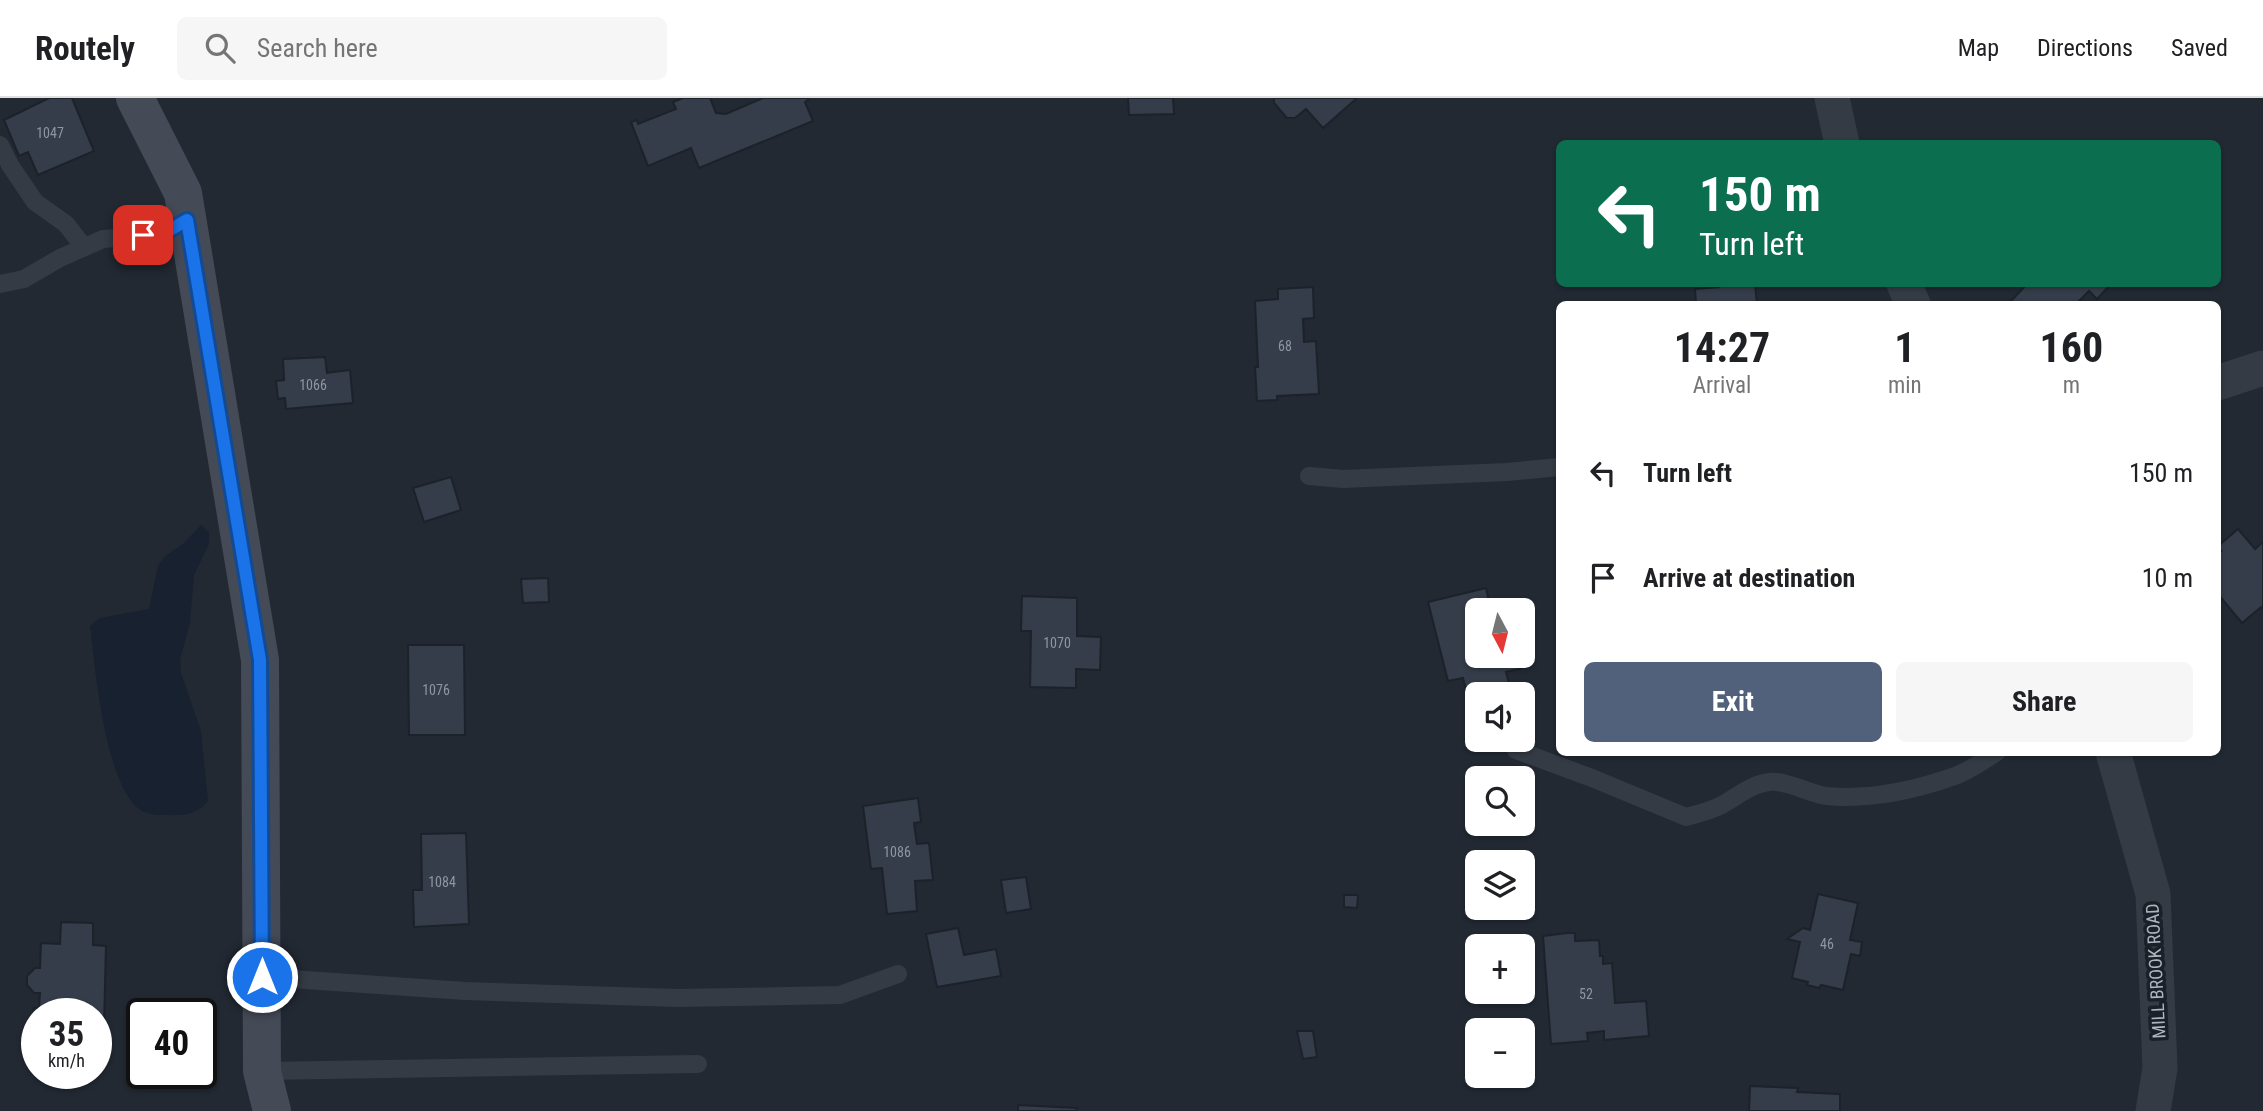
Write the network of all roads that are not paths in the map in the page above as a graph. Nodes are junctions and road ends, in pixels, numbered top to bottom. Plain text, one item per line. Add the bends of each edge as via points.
1 (135, 98) edge
2 (1832, 98) edge
3 (1841, 140) edge
4 (0, 145) edge
5 (187, 220) junction
6 (84, 247) junction
7 (0, 284) edge
8 (2263, 368) edge
9 (2221, 382) edge
10 (1556, 467) edge
11 (1310, 476) dead end
12 (1521, 752) edge
13 (1990, 756) edge
14 (2114, 756) edge
15 (898, 974) dead end
16 (262, 977) junction
17 (698, 1064) dead end
18 (262, 1071) junction
19 (272, 1111) edge
20 (2153, 1111) edge

1 - 5 street via 183,193
2 - 3 street
4 - 6 lane via 35,202 66,224
5 - 6 lane via 163,234 103,239
5 - 16 street via 260,660
6 - 7 lane via 24,279
8 - 9 street
10 - 11 lane via 1343,479
12 - 13 lane via 1686,817 1769,782 1825,796 1860,797 1956,776
14 - 20 street, MILL BROOK ROAD via 2153,894 2161,1068
15 - 16 lane via 840,995 678,998 465,991
16 - 18 street
17 - 18 lane
18 - 19 street

